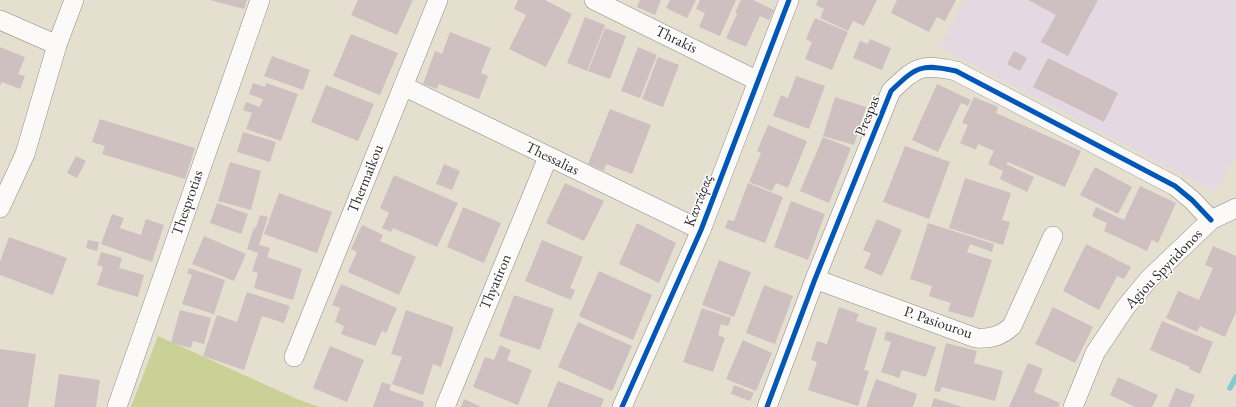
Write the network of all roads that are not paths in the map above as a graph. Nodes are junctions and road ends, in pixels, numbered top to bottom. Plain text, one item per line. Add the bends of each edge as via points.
1 (74, 0) edge
2 (260, 0) edge
3 (438, 0) edge
4 (594, 0) edge
5 (789, 0) edge
6 (0, 20) edge
7 (57, 45) junction
8 (758, 81) junction
9 (403, 86) junction
10 (548, 157) junction
11 (0, 208) edge
12 (1236, 208) edge
13 (1211, 220) junction
14 (701, 230) junction
15 (1053, 236) dead end
16 (815, 279) junction
17 (294, 357) dead end
18 (117, 407) edge
19 (444, 407) edge
20 (622, 407) edge
21 (767, 407) edge
22 (1073, 407) edge

1 - 7 street
2 - 18 street, Thesprotias
3 - 9 street, Thermaikou
4 - 8 street, Thrakis
5 - 8 street, Καντάρας
6 - 7 street
7 - 11 street via 25,154
8 - 14 street, Καντάρας
9 - 10 street, Thessalias
9 - 17 street, Thermaikou
10 - 14 street, Thessalias
10 - 19 street, Thyatiron
12 - 13 street, Agiou Spyridonos
13 - 16 street, Prespas via 1175,186 956,71 927,66 907,76 891,91
13 - 22 street, Agiou Spyridonos via 1148,280 1125,308 1095,353
14 - 20 street, Καντάρας
15 - 16 street, P. Pasiourou via 1012,326 996,337 976,338
16 - 21 street, Prespas

